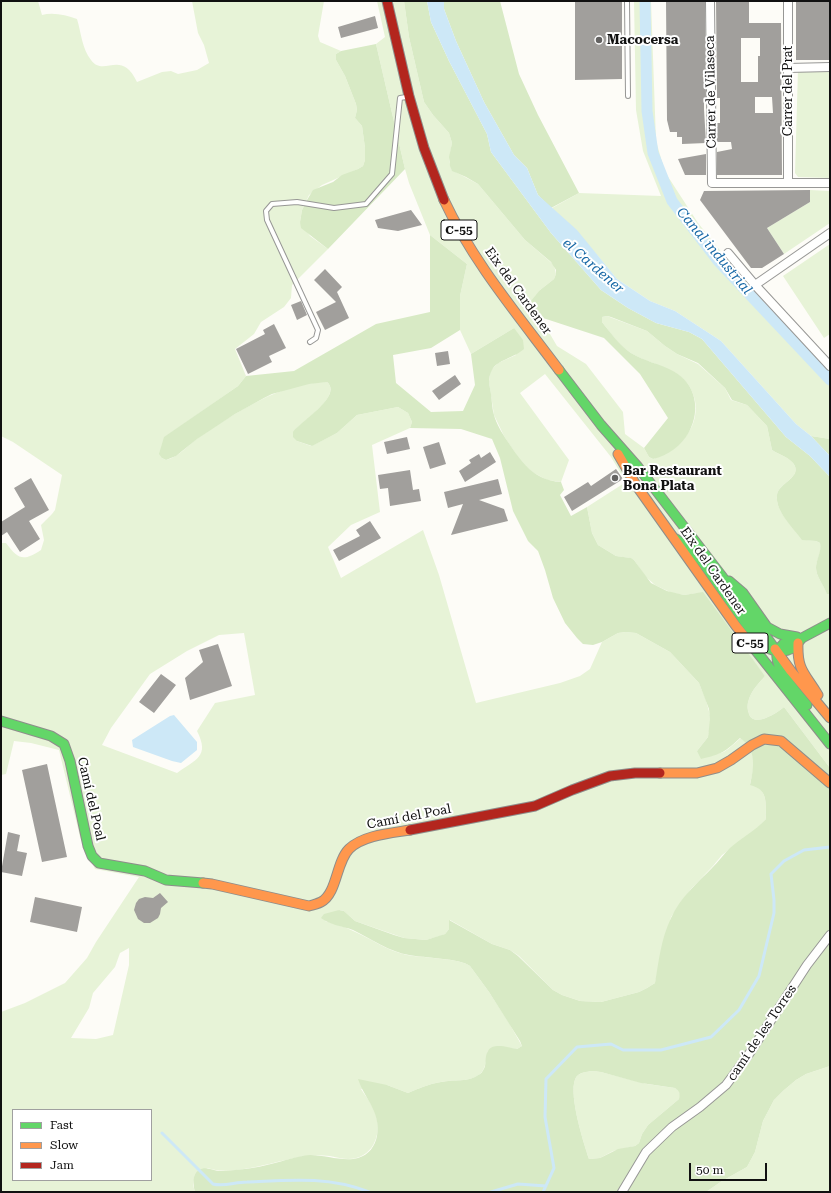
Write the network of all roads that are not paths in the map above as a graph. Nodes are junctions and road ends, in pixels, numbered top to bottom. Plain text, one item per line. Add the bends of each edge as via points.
1 (386, 1) edge
2 (627, 1) edge
3 (710, 1) edge
4 (788, 1) edge
5 (788, 68) junction
6 (830, 68) edge
7 (409, 96) junction
8 (628, 96) dead end
9 (788, 182) junction
10 (830, 183) edge
11 (830, 233) edge
12 (728, 253) dead end
13 (755, 285) junction
14 (310, 342) dead end
15 (830, 366) edge
16 (601, 425) junction
17 (675, 539) junction
18 (721, 575) junction
19 (830, 623) edge
20 (800, 638) junction
21 (778, 652) junction
22 (829, 717) edge
23 (1, 722) edge
24 (830, 744) edge
25 (830, 783) edge
26 (830, 935) edge
27 (622, 1192) edge

1 - 7 street, Eix del Cardener / C-55
2 - 8 lane
3 - 9 street, Carrer de Vilaseca via 712,183
4 - 5 street, Carrer del Prat
5 - 6 street
5 - 9 street, Carrer del Prat
7 - 14 lane via 400,98 392,174 366,204 334,208 297,202 272,204 266,211 267,220 318,330 316,338
7 - 16 street, Eix del Cardener / C-55 via 430,167 458,229 483,269
9 - 10 street
11 - 13 street
12 - 13 street
13 - 15 street
16 - 17 street, Eix del Cardener / C-55 via 636,484
16 - 18 street, Eix del Cardener / C-55 via 638,468
17 - 21 street via 691,549 703,563 765,647
17 - 24 street, Eix del Cardener / C-55 via 736,626
18 - 20 street via 743,593 767,627 780,634
18 - 21 street, C-55
19 - 20 street
20 - 21 street via 783,644
20 - 22 street via 798,664
21 - 22 street, C-55
21 - 24 street via 776,659 785,676 816,717
23 - 25 street, Camí del Poal via 51,736 64,744 88,846 92,856 99,863 145,871 166,880 212,884 309,906 322,902 332,890 341,862 349,849 362,840 535,806 610,776 636,773 697,773 717,768 764,738 780,740
26 - 27 street, camí de les Torres via 726,1085 672,1127 646,1152

